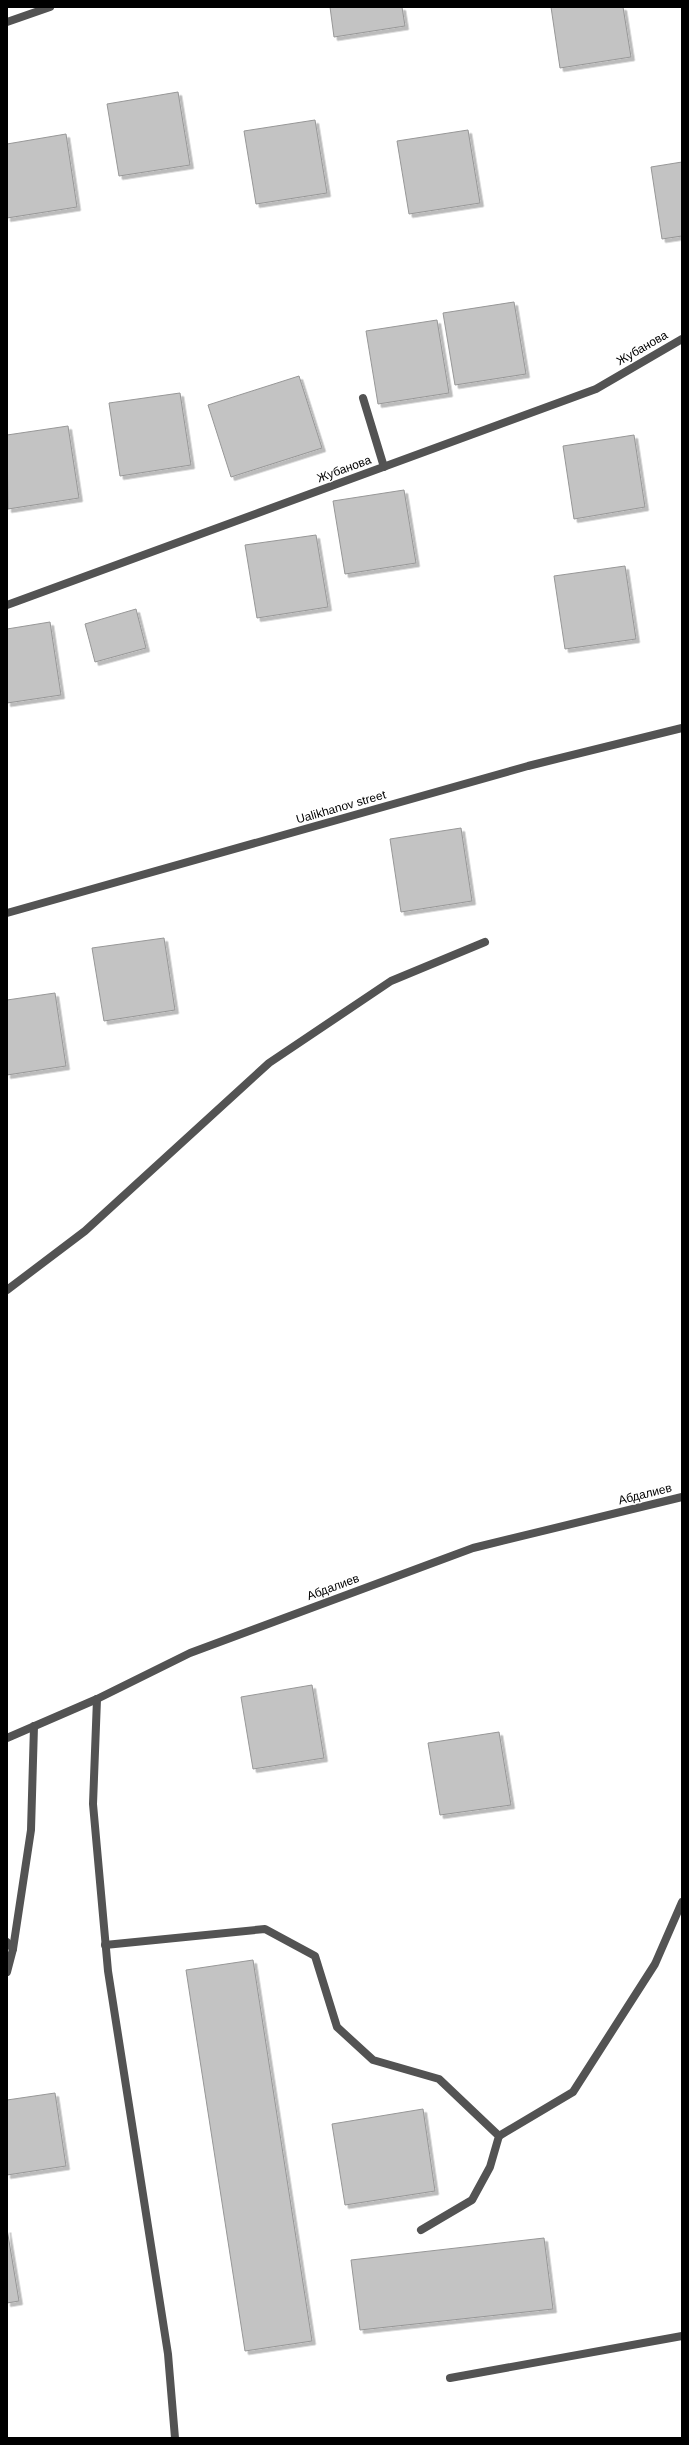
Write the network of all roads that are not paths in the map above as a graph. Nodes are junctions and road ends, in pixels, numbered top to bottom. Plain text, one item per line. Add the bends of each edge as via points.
1 (50, 7) edge
2 (7, 22) edge
3 (682, 339) edge
4 (363, 398) dead end
5 (384, 467) junction
6 (7, 605) edge
7 (682, 728) edge
8 (7, 913) edge
9 (485, 942) dead end
10 (7, 1290) edge
11 (682, 1497) edge
12 (97, 1700) junction
13 (34, 1726) junction
14 (7, 1738) edge
15 (682, 1902) edge
16 (7, 1942) edge
17 (105, 1945) junction
18 (14, 1949) junction
19 (7, 1972) edge
20 (499, 2136) junction
21 (421, 2230) dead end
22 (682, 2336) edge
23 (450, 2378) dead end
24 (175, 2438) edge

1 - 2 street
3 - 5 street, Жубанова via 596,389
4 - 5 street
5 - 6 street, Жубанова
7 - 8 street, Ualikhanov street via 528,766
9 - 10 street via 391,981 269,1063 85,1231
11 - 12 street, Абдалиев via 473,1548 190,1653
12 - 13 street, Абдалиев
12 - 17 street via 93,1804
13 - 14 street, Абдалиев
13 - 18 street via 31,1830
15 - 20 street via 655,1964 573,2092
16 - 18 street
17 - 20 street via 265,1929 315,1956 337,2027 342,2032 374,2060 439,2079
17 - 24 street via 168,2354
18 - 19 street
20 - 21 street via 490,2167 472,2200
22 - 23 street

